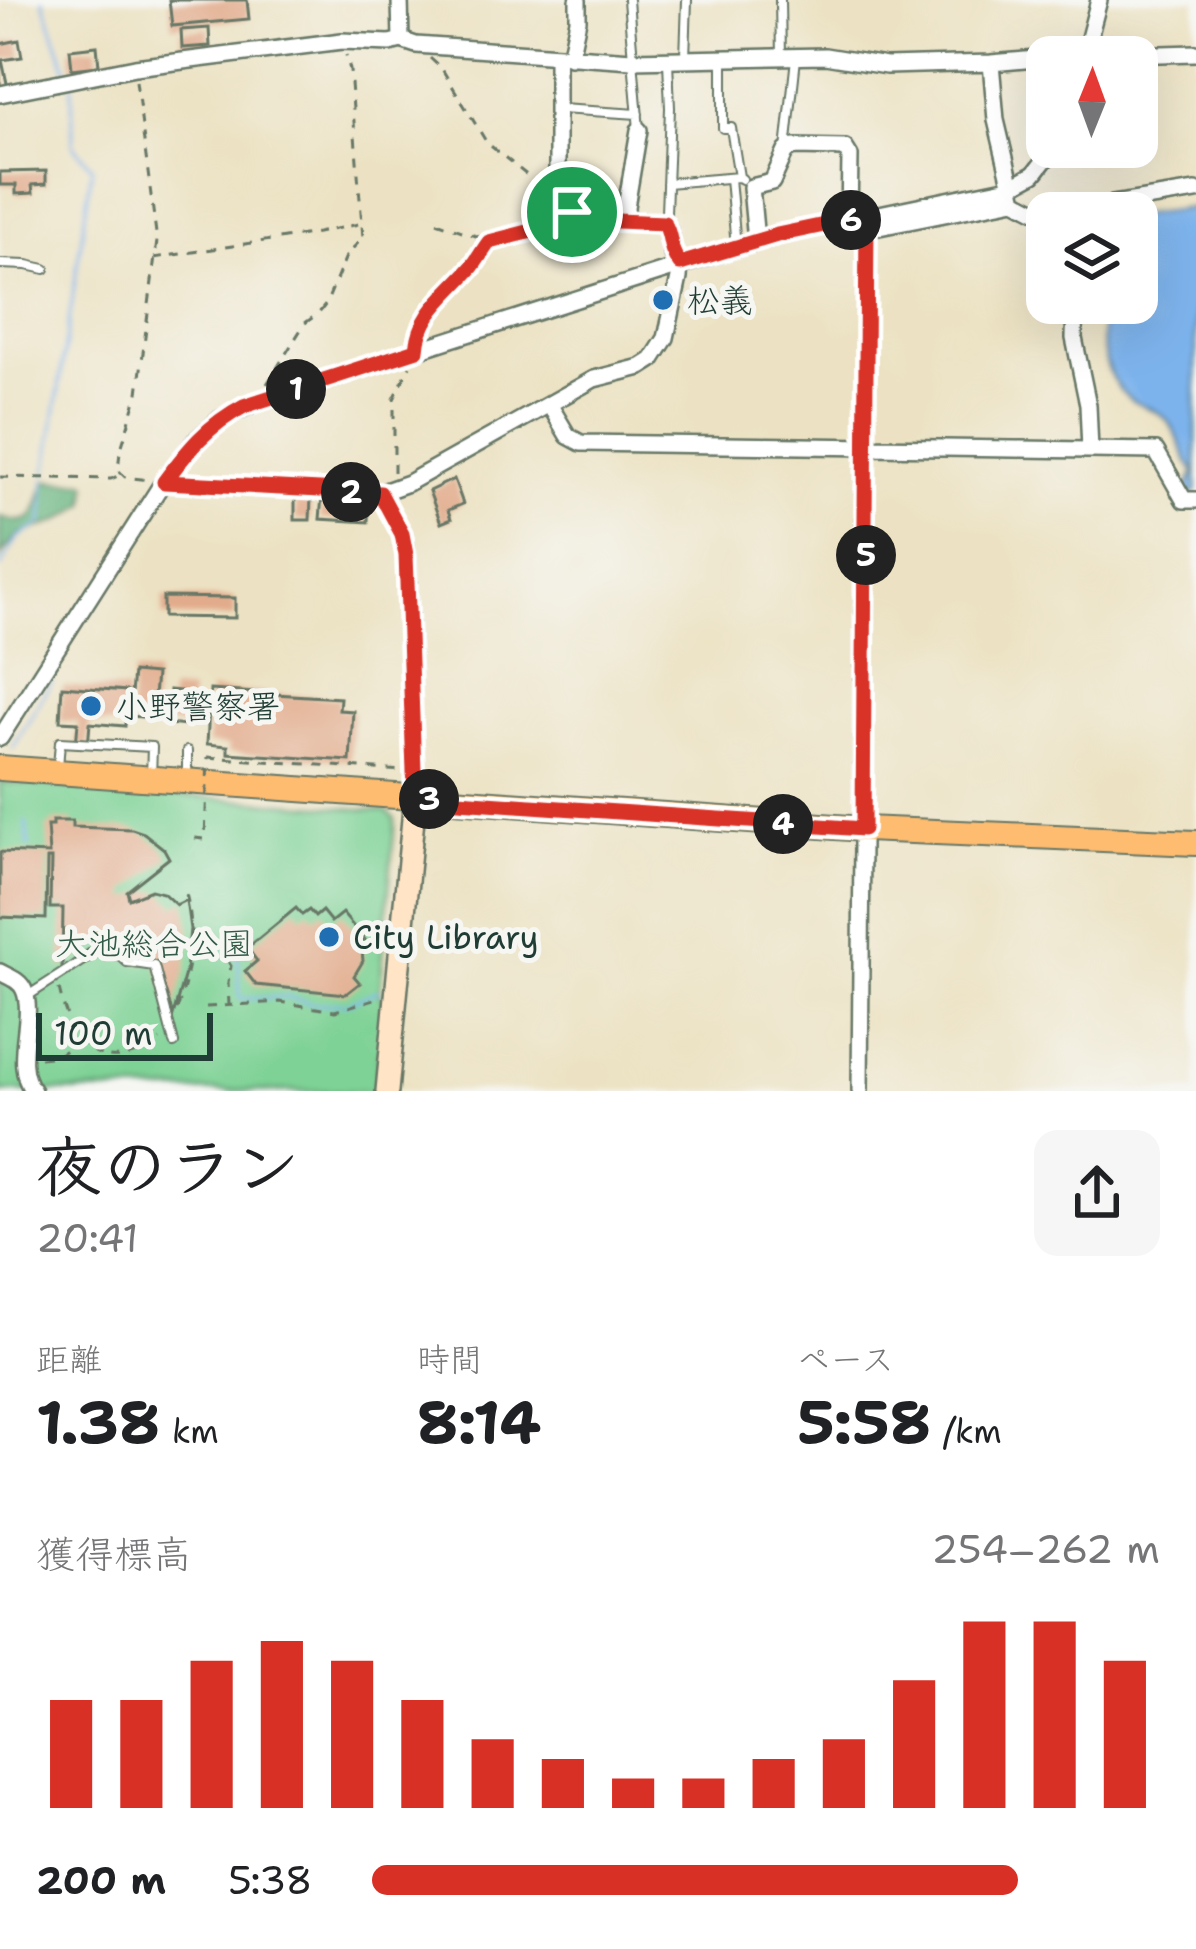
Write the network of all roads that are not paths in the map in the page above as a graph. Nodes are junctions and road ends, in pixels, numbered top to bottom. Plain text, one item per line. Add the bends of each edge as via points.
1 (400, 0) edge
2 (578, 0) edge
3 (628, 0) edge
4 (687, 0) edge
5 (780, 0) edge
6 (1099, 0) edge
7 (1089, 36) edge
8 (408, 42) junction
9 (1196, 53) edge
10 (1158, 54) edge
11 (564, 56) junction
12 (789, 57) junction
13 (723, 58) junction
14 (676, 59) junction
15 (632, 60) junction
16 (1026, 60) edge
17 (991, 63) junction
18 (0, 94) edge
19 (558, 109) junction
20 (638, 122) junction
21 (786, 152) junction
22 (1038, 168) edge
23 (740, 180) junction
24 (667, 183) junction
25 (1196, 191) edge
26 (1012, 193) junction
27 (1158, 197) edge
28 (1026, 204) edge
29 (628, 220) junction
30 (848, 220) junction
31 (868, 222) junction
32 (664, 223) junction
33 (756, 241) junction
34 (736, 248) junction
35 (0, 264) edge
36 (680, 264) junction
37 (45, 269) dead end
38 (1074, 324) edge
39 (549, 404) junction
40 (867, 448) junction
41 (1090, 450) junction
42 (164, 482) junction
43 (387, 491) junction
44 (1196, 500) edge
45 (0, 738) edge
46 (188, 751) dead end
47 (0, 768) edge
48 (187, 781) junction
49 (415, 798) junction
50 (863, 829) junction
51 (1196, 843) edge
52 (0, 972) edge
53 (26, 998) junction
54 (174, 1043) dead end
55 (33, 1091) edge
56 (387, 1091) edge
57 (860, 1091) edge

1 - 8 street
2 - 11 street
3 - 15 lane
4 - 14 lane
5 - 12 lane
6 - 7 street
8 - 11 street
8 - 18 street via 342,41 135,67
9 - 10 street
11 - 15 street
11 - 19 street
12 - 13 street
12 - 17 street via 886,66
12 - 21 lane
13 - 14 street
13 - 23 lane via 723,128 731,128
14 - 15 street
14 - 24 lane
15 - 20 lane
16 - 17 street
17 - 26 street
19 - 20 lane
19 - 29 street via 557,201 572,212
20 - 29 street
21 - 23 street via 772,182
21 - 30 street via 845,148
22 - 26 street
23 - 24 lane
23 - 33 street
23 - 34 lane
24 - 32 lane
25 - 27 street
26 - 28 street
26 - 31 street
29 - 32 street
30 - 31 street
30 - 33 street
31 - 40 street
32 - 36 street
33 - 34 street
34 - 36 street
35 - 37 lane
36 - 39 street via 666,338 652,360
36 - 42 street via 264,399 220,419
38 - 41 street
39 - 40 street via 581,443
39 - 43 street
40 - 41 street
40 - 50 street
41 - 44 street via 1156,451 1184,500
42 - 43 street
42 - 45 street
43 - 49 street via 406,555
46 - 48 lane
47 - 48 main road
48 - 49 main road
49 - 50 main road
49 - 56 street
50 - 51 main road
50 - 57 street
52 - 53 street
53 - 54 lane via 108,944 128,962 154,966
53 - 55 street via 24,1068

